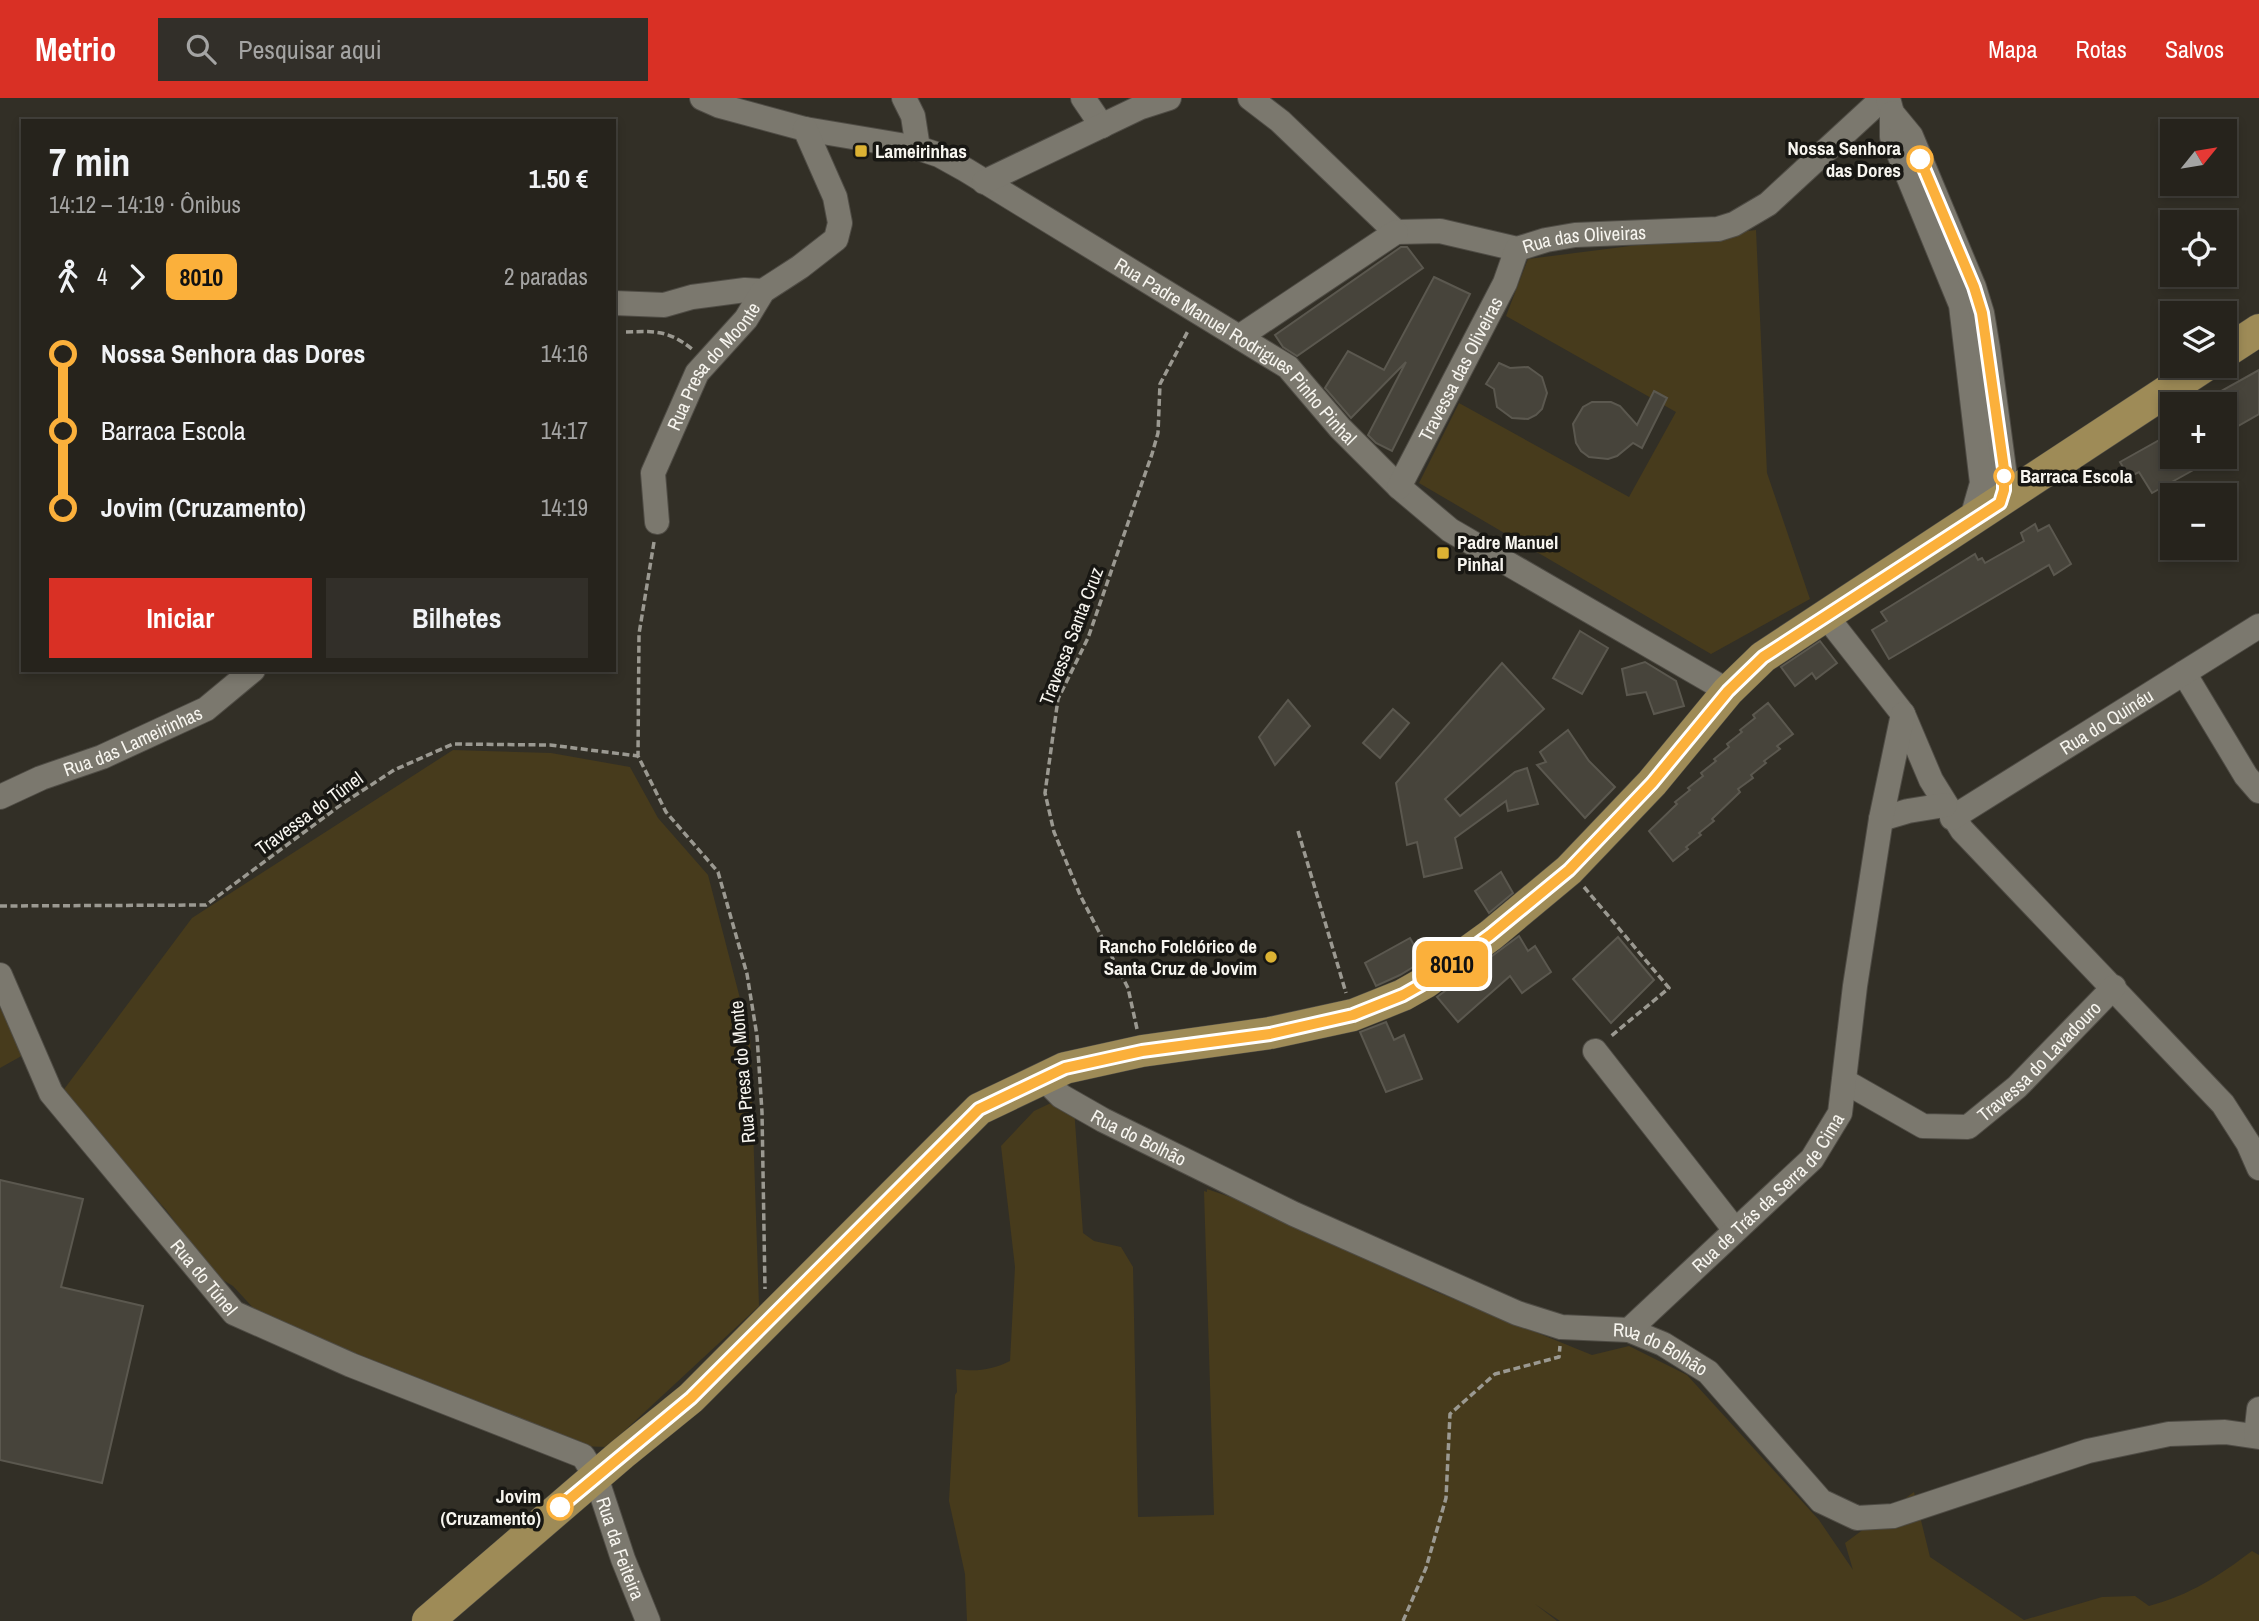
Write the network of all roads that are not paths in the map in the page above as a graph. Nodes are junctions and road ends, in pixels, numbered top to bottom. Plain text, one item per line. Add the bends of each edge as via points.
1 (702, 98) edge
2 (904, 98) edge
3 (1083, 98) edge
4 (1169, 98) edge
5 (1250, 98) edge
6 (1888, 103) edge
7 (762, 108) edge
8 (1102, 126) junction
9 (805, 128) junction
10 (918, 148) junction
11 (984, 182) junction
12 (1396, 232) junction
13 (1517, 249) junction
14 (763, 291) junction
15 (616, 303) edge
16 (2259, 330) edge
17 (1239, 337) junction
18 (2237, 344) edge
19 (2187, 378) edge
20 (2001, 444) junction
21 (1981, 462) junction
22 (2057, 465) junction
23 (1399, 486) junction
24 (2007, 495) junction
25 (657, 522) road end
26 (1968, 524) junction
27 (1826, 616) junction
28 (2259, 626) edge
29 (251, 672) edge
30 (2184, 673) junction
31 (1728, 691) junction
32 (1903, 714) junction
33 (2259, 791) edge
34 (0, 797) edge
35 (1949, 811) junction
36 (1881, 819) junction
37 (0, 975) edge
38 (2114, 987) junction
39 (1595, 1051) road end
40 (1045, 1076) junction
41 (1844, 1081) junction
42 (2259, 1168) edge
43 (1735, 1230) junction
44 (1629, 1330) junction
45 (2259, 1409) edge
46 (2258, 1436) edge
47 (596, 1477) junction
48 (428, 1621) edge
49 (648, 1621) edge

1 - 7 street, Rua Padre Manuel Rodrigues Pinho Pinhal via 720,106
2 - 10 street via 913,116
3 - 8 street
4 - 8 street
5 - 12 street
6 - 13 street, Rua das Oliveiras via 1768,204 1734,224 1699,231 1575,235
6 - 20 street via 1910,136 1974,287
6 - 21 street via 1892,137 1961,305
7 - 9 street, Rua Padre Manuel Rodrigues Pinho Pinhal
8 - 11 street
9 - 10 street, Rua Padre Manuel Rodrigues Pinho Pinhal
9 - 14 street, Rua Presa do Moonte via 835,197 840,223 836,239
10 - 11 street, Rua Padre Manuel Rodrigues Pinho Pinhal
11 - 17 street, Rua Padre Manuel Rodrigues Pinho Pinhal
12 - 13 street, Rua das Oliveiras via 1440,231
12 - 17 street
13 - 23 street, Travessa das Oliveiras via 1505,283
14 - 15 street via 692,296 664,305
14 - 25 street, Rua Presa do Moonte via 746,319 697,373 653,473
16 - 18 main road
17 - 23 street, Rua Padre Manuel Rodrigues Pinho Pinhal via 1288,367 1340,428
19 - 22 main road
20 - 22 street via 2010,460 2023,468 2041,470
20 - 24 street
21 - 24 street via 1986,478
21 - 26 street via 1982,483
22 - 24 main road
23 - 31 street, Rua Padre Manuel Rodrigues Pinho Pinhal via 1450,530
24 - 26 main road
26 - 27 main road
27 - 31 main road via 1763,657
27 - 32 street
28 - 30 street, Rua do Quinéu
29 - 34 street, Rua das Lameirinhas via 206,709 103,757
30 - 33 street
30 - 35 street, Rua do Quinéu
31 - 40 main road via 1652,783 1569,870 1490,935 1403,995 1353,1015 1270,1034 1142,1051
32 - 35 street
32 - 36 street, Rua de Trás da Serra de Cima
35 - 36 street
35 - 38 street via 1962,830
36 - 41 street, Rua de Trás da Serra de Cima
37 - 47 street, Rua do Túnel via 51,1093 234,1313 351,1365 583,1456
38 - 41 street, Travessa do Lavadouro via 2017,1087 1968,1127 1923,1126
38 - 42 street via 2223,1104
39 - 43 street
40 - 44 street, Rua do Bolhão via 1061,1096 1103,1120 1282,1209 1517,1312 1561,1327
40 - 47 main road via 979,1109 691,1398
41 - 43 street, Rua de Trás da Serra de Cima via 1840,1113 1812,1159
43 - 44 street, Rua de Trás da Serra de Cima
44 - 46 street, Rua do Bolhão via 1663,1343 1708,1372 1821,1501 1857,1518 1893,1516 2088,1451 2169,1434
45 - 46 street
47 - 48 main road
47 - 49 street, Rua da Feiteira

